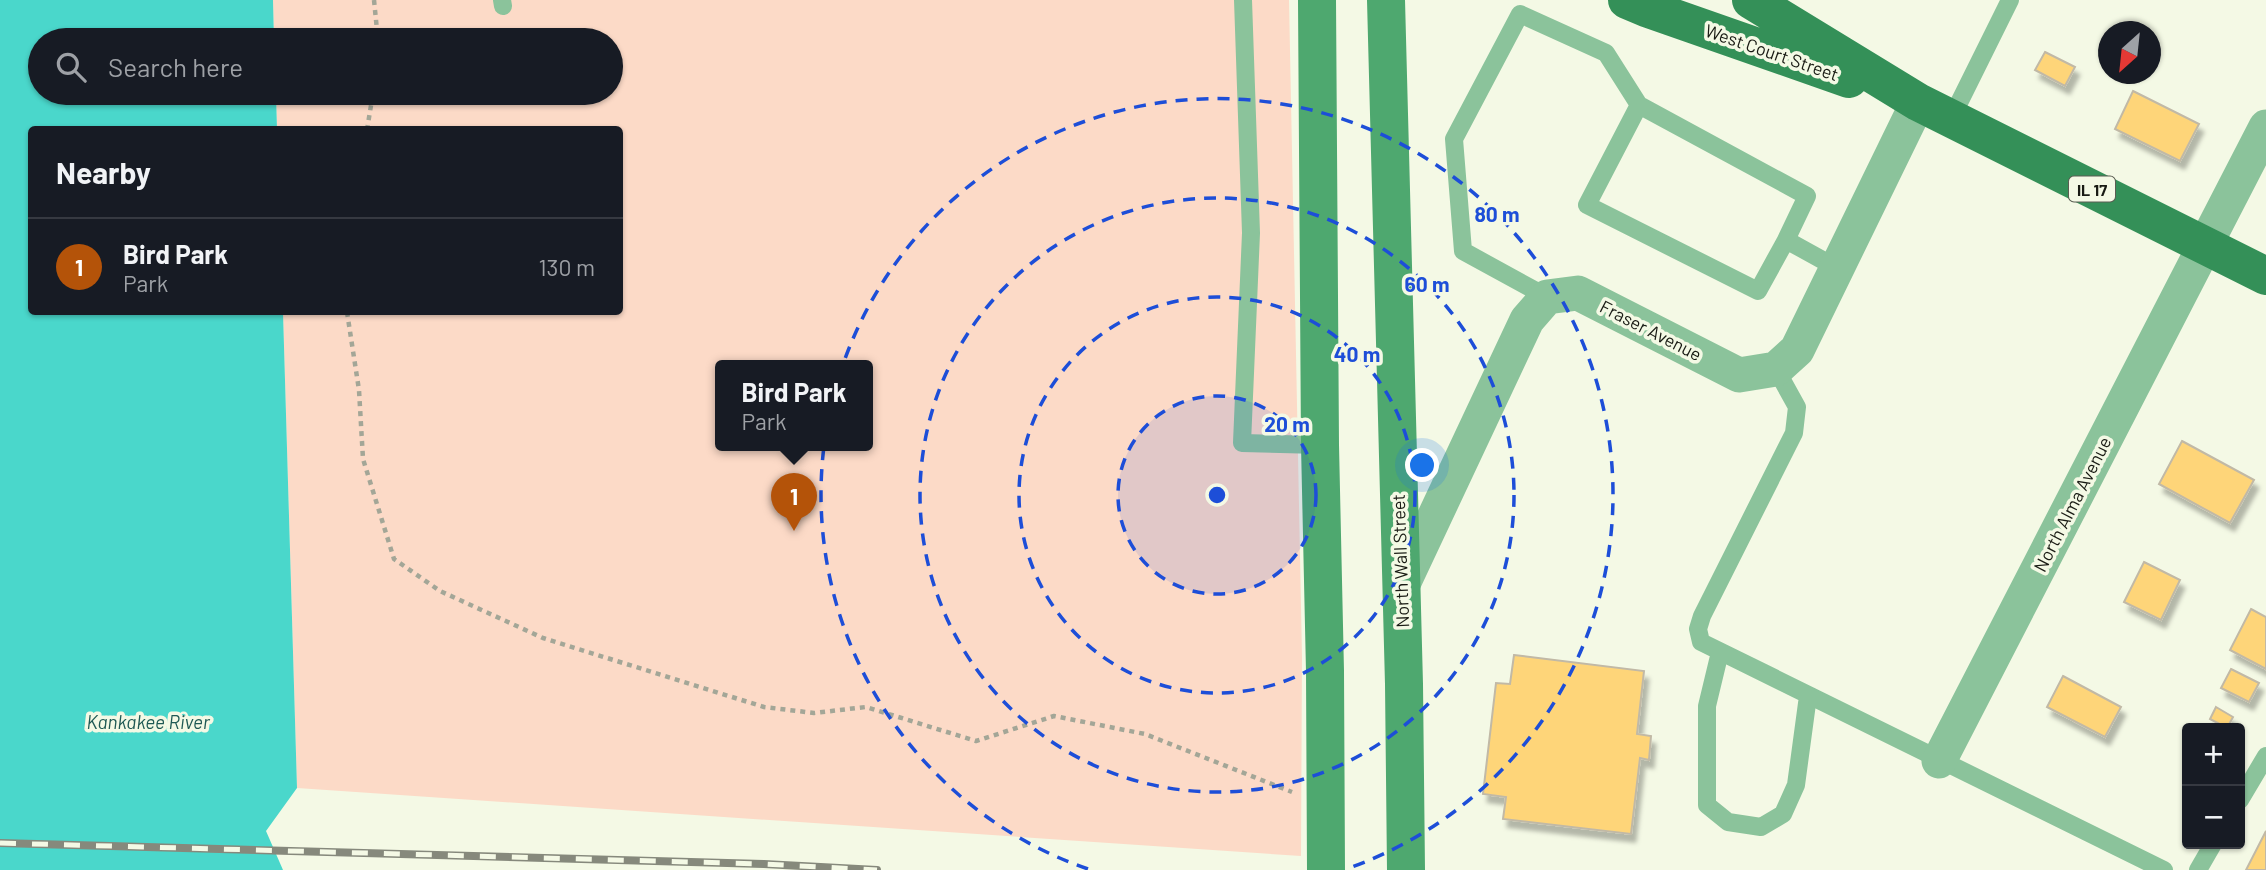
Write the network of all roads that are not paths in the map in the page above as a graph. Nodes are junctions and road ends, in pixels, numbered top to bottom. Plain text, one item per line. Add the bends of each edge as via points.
1 (1244, 0) edge
2 (1317, 0) edge
3 (1386, 0) edge
4 (1627, 0) edge
5 (1751, 0) edge
6 (2010, 0) edge
7 (1918, 102) junction
8 (1639, 105) junction
9 (1951, 119) junction
10 (2266, 127) edge
11 (1786, 240) junction
12 (2206, 246) junction
13 (1837, 268) junction
14 (2266, 276) edge
15 (1547, 297) junction
16 (1776, 369) junction
17 (1320, 445) junction
18 (1401, 588) junction
19 (1720, 652) junction
20 (1808, 696) junction
21 (2266, 756) edge
22 (1939, 761) junction
23 (2245, 792) edge
24 (2210, 849) edge
25 (1326, 870) edge
26 (1406, 870) edge
27 (2165, 870) edge
28 (2197, 870) edge

1 - 17 lane via 1251,233 1242,443
2 - 17 main road
3 - 18 main road, North Wall Street
4 - 7 main road, West Court Street / IL 17
5 - 7 main road, West Court Street / IL 17
6 - 9 lane
7 - 9 main road, West Court Street / IL 17
7 - 13 street
8 - 11 lane via 1807,196
8 - 11 lane via 1587,205 1758,291
8 - 15 lane via 1606,53 1520,14 1454,139 1463,251
9 - 12 main road, West Court Street / IL 17
10 - 12 street, North Alma Avenue
11 - 13 lane
12 - 14 main road, West Court Street / IL 17
12 - 22 street, North Alma Avenue
13 - 16 street via 1797,350
15 - 16 street, Fraser Avenue via 1578,293 1739,375
15 - 18 street via 1527,320
16 - 19 lane via 1797,407 1794,433 1702,616 1701,642
17 - 25 main road
18 - 26 main road, North Wall Street
19 - 20 lane
19 - 20 lane via 1707,705 1706,805 1728,822 1761,827 1783,814 1796,785
20 - 22 lane
21 - 23 lane
22 - 27 lane
24 - 28 lane

